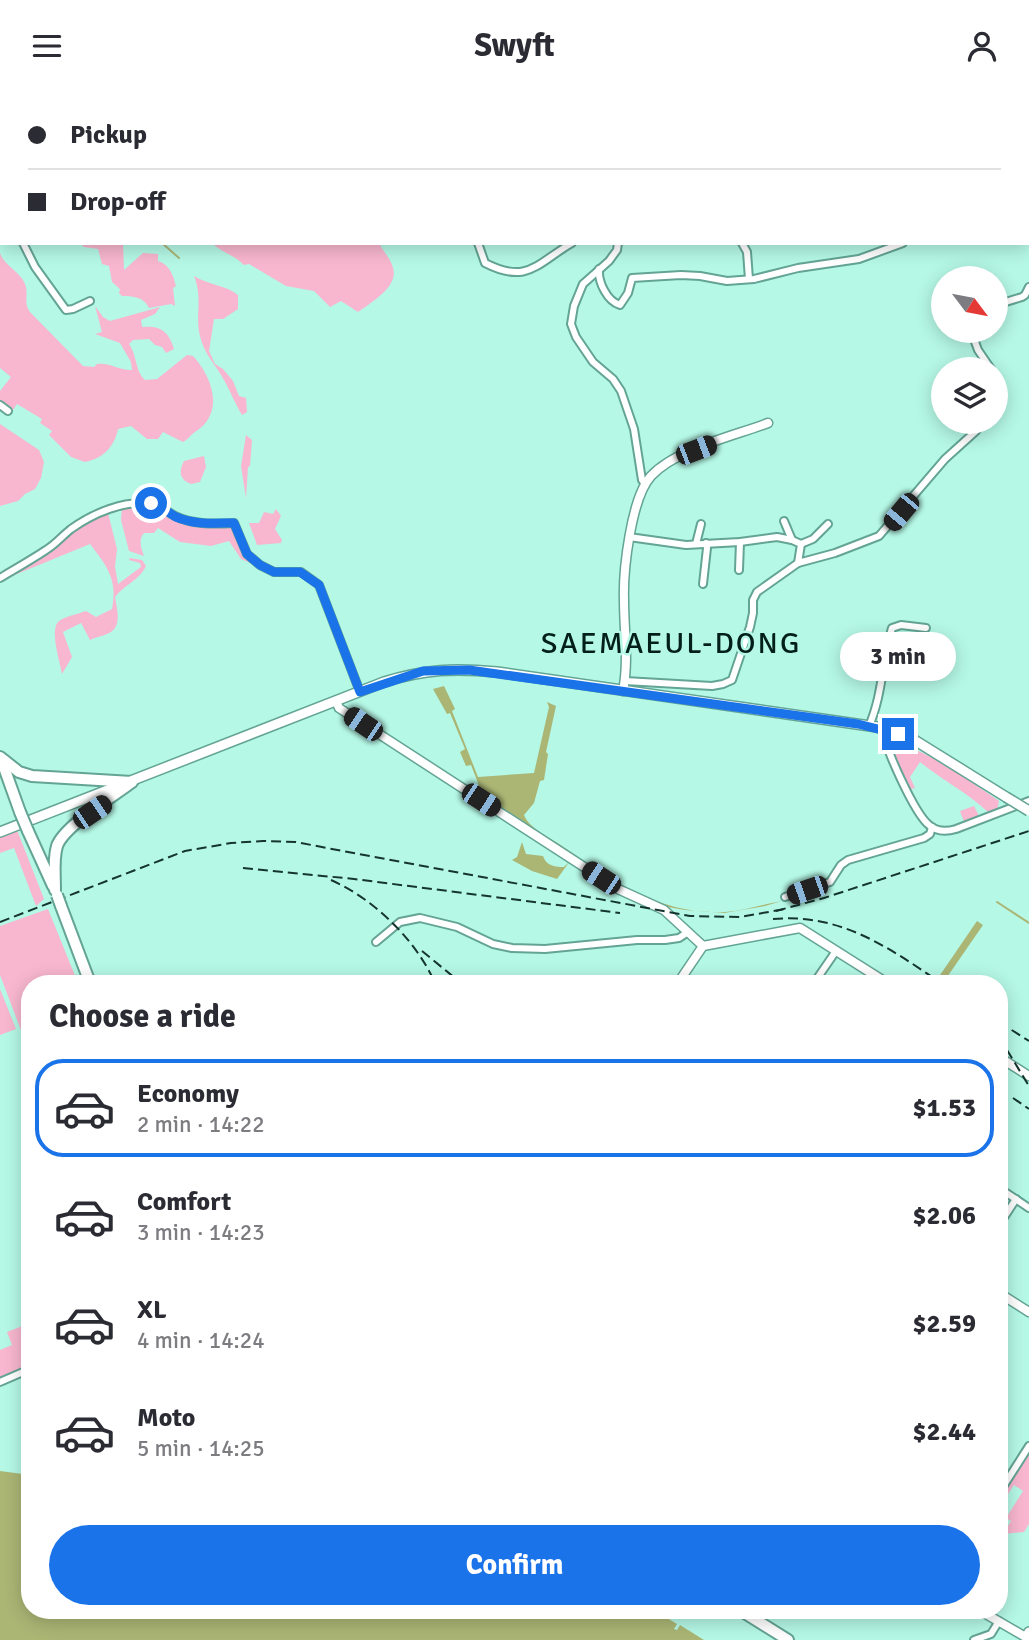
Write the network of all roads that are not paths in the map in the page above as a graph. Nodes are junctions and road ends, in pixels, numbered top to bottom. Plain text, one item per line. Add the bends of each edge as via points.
1 (24, 245) edge
2 (479, 245) edge
3 (569, 245) edge
4 (620, 245) edge
5 (743, 245) edge
6 (898, 245) edge
7 (599, 269) junction
8 (749, 279) junction
9 (1029, 287) edge
10 (89, 301) dead end
11 (1008, 301) edge
12 (0, 405) edge
13 (8, 411) dead end
14 (768, 423) dead end
15 (973, 434) edge
16 (645, 484) junction
17 (784, 521) dead end
18 (701, 524) dead end
19 (828, 524) dead end
20 (629, 537) junction
21 (792, 540) junction
22 (740, 542) junction
23 (706, 543) junction
24 (696, 544) junction
25 (801, 544) junction
26 (799, 563) junction
27 (739, 571) dead end
28 (0, 578) edge
29 (703, 584) dead end
30 (926, 628) dead end
31 (625, 681) junction
32 (623, 691) junction
33 (360, 692) junction
34 (336, 701) junction
35 (869, 726) junction
36 (883, 729) junction
37 (0, 757) edge
38 (0, 770) edge
39 (132, 782) junction
40 (10, 785) junction
41 (1029, 801) edge
42 (1029, 811) edge
43 (932, 827) junction
44 (0, 832) edge
45 (58, 897) junction
46 (785, 897) dead end
47 (688, 932) junction
48 (376, 942) dead end
49 (703, 946) junction
50 (836, 951) junction
51 (87, 975) edge
52 (683, 975) edge
53 (820, 975) edge
54 (874, 975) edge
55 (1008, 1063) edge
56 (1029, 1076) edge
57 (1008, 1194) edge
58 (1016, 1199) junction
59 (1029, 1208) edge
60 (1008, 1211) edge
61 (1008, 1299) edge
62 (1029, 1312) edge
63 (21, 1373) edge
64 (0, 1383) edge
65 (1029, 1446) edge
66 (1008, 1479) edge
67 (754, 1619) edge
68 (994, 1619) edge
69 (999, 1622) junction
70 (1028, 1636) edge
71 (788, 1640) edge
72 (974, 1640) edge

1 - 10 street via 66,310
2 - 3 street via 485,263 525,273
4 - 7 street
5 - 8 street
6 - 8 street via 849,262
7 - 8 street via 599,281 617,304 623,302 632,278
7 - 16 street via 583,283 571,324 593,362 621,391
9 - 11 street via 1026,295
12 - 13 street
14 - 16 street via 677,458
15 - 26 street via 945,459 885,531
16 - 20 street
17 - 21 street
18 - 24 street
19 - 25 street
20 - 24 street
20 - 31 street via 623,581
21 - 22 street
21 - 25 street
22 - 23 street
22 - 27 street
23 - 24 street
23 - 29 street
25 - 26 street
26 - 31 street via 754,596 750,627 732,680 712,686
28 - 33 street via 81,523 122,506 151,503 188,521 234,523 247,554 260,565 274,572 300,572 319,585
30 - 35 street via 892,628
31 - 32 street
32 - 33 main road via 455,669 404,675
32 - 35 main road
33 - 34 main road
34 - 39 main road
34 - 47 street via 339,708 618,889 664,909
35 - 36 main road
36 - 42 main road, bridge via 916,741
36 - 43 street via 915,807
37 - 39 highway via 32,776
37 - 40 highway
38 - 40 highway
39 - 44 main road
39 - 45 highway via 60,838 55,854
40 - 45 highway, bridge
41 - 43 street via 950,831
43 - 46 street via 924,838 848,860 830,882
45 - 51 highway
47 - 48 street via 665,940 512,948 420,918 400,922
47 - 49 street
49 - 50 street via 800,928
49 - 52 street
50 - 53 street
50 - 54 street
55 - 56 street
57 - 58 street
58 - 59 street
58 - 60 street
61 - 62 street
63 - 64 street
65 - 66 street
67 - 71 highway
68 - 69 street
69 - 70 street
69 - 72 street via 991,1634

